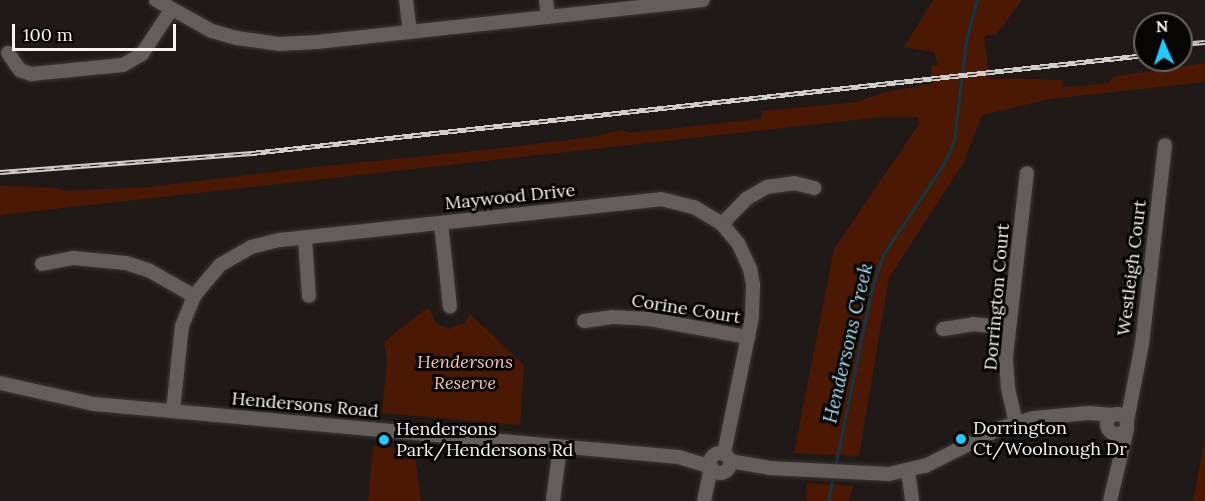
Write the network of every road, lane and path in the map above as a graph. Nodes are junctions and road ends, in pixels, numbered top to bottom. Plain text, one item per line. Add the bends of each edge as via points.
1 (156, 0) edge
2 (406, 0) edge
3 (546, 0) edge
4 (703, 0) edge
5 (674, 2) edge
6 (171, 10) junction
7 (548, 17) junction
8 (410, 32) junction
9 (8, 53) dead end
10 (1165, 146) dead end
11 (1027, 173) dead end
12 (814, 188) dead end
13 (441, 223) junction
14 (722, 224) junction
15 (305, 238) junction
16 (42, 264) dead end
17 (194, 296) junction
18 (309, 296) dead end
19 (450, 307) dead end
20 (584, 321) dead end
21 (1009, 328) junction
22 (944, 329) dead end
23 (747, 337) junction
24 (0, 386) edge
25 (173, 411) junction
26 (1016, 423) junction
27 (1117, 423) junction
28 (560, 446) junction
29 (720, 464) junction
30 (908, 471) junction
31 (553, 501) edge
32 (705, 501) edge
33 (912, 501) edge
34 (1110, 501) edge

1 - 6 street
2 - 8 street
3 - 7 street
4 - 5 street
5 - 7 street
6 - 8 street via 212,31 259,42 297,44
6 - 9 street via 142,54 123,65 31,74 20,70
7 - 8 street
10 - 27 street, Westleigh Court via 1142,344 1133,395
11 - 21 street, Dorrington Court
12 - 14 street via 794,183 767,187 746,199
13 - 14 street, Maywood Drive via 660,199 694,207
13 - 15 street, Maywood Drive
13 - 19 street
14 - 23 street, Maywood Drive via 738,243 750,269 754,303
15 - 17 street, Maywood Drive via 267,242 237,254 220,265
15 - 18 street
16 - 17 street via 73,258 126,263 150,271
17 - 25 street, Maywood Drive via 182,326
20 - 23 street, Corine Court via 613,317 649,319
21 - 22 street via 973,324
21 - 26 street, Dorrington Court via 1006,371
23 - 29 street, Maywood Drive
24 - 25 street, Hendersons Road via 79,401
25 - 28 street, Hendersons Road
26 - 27 street via 1071,414
26 - 30 street via 944,459
27 - 34 street via 1118,465
28 - 29 street, Hendersons Road
28 - 31 street
29 - 30 street via 861,474
29 - 32 street
30 - 33 street

